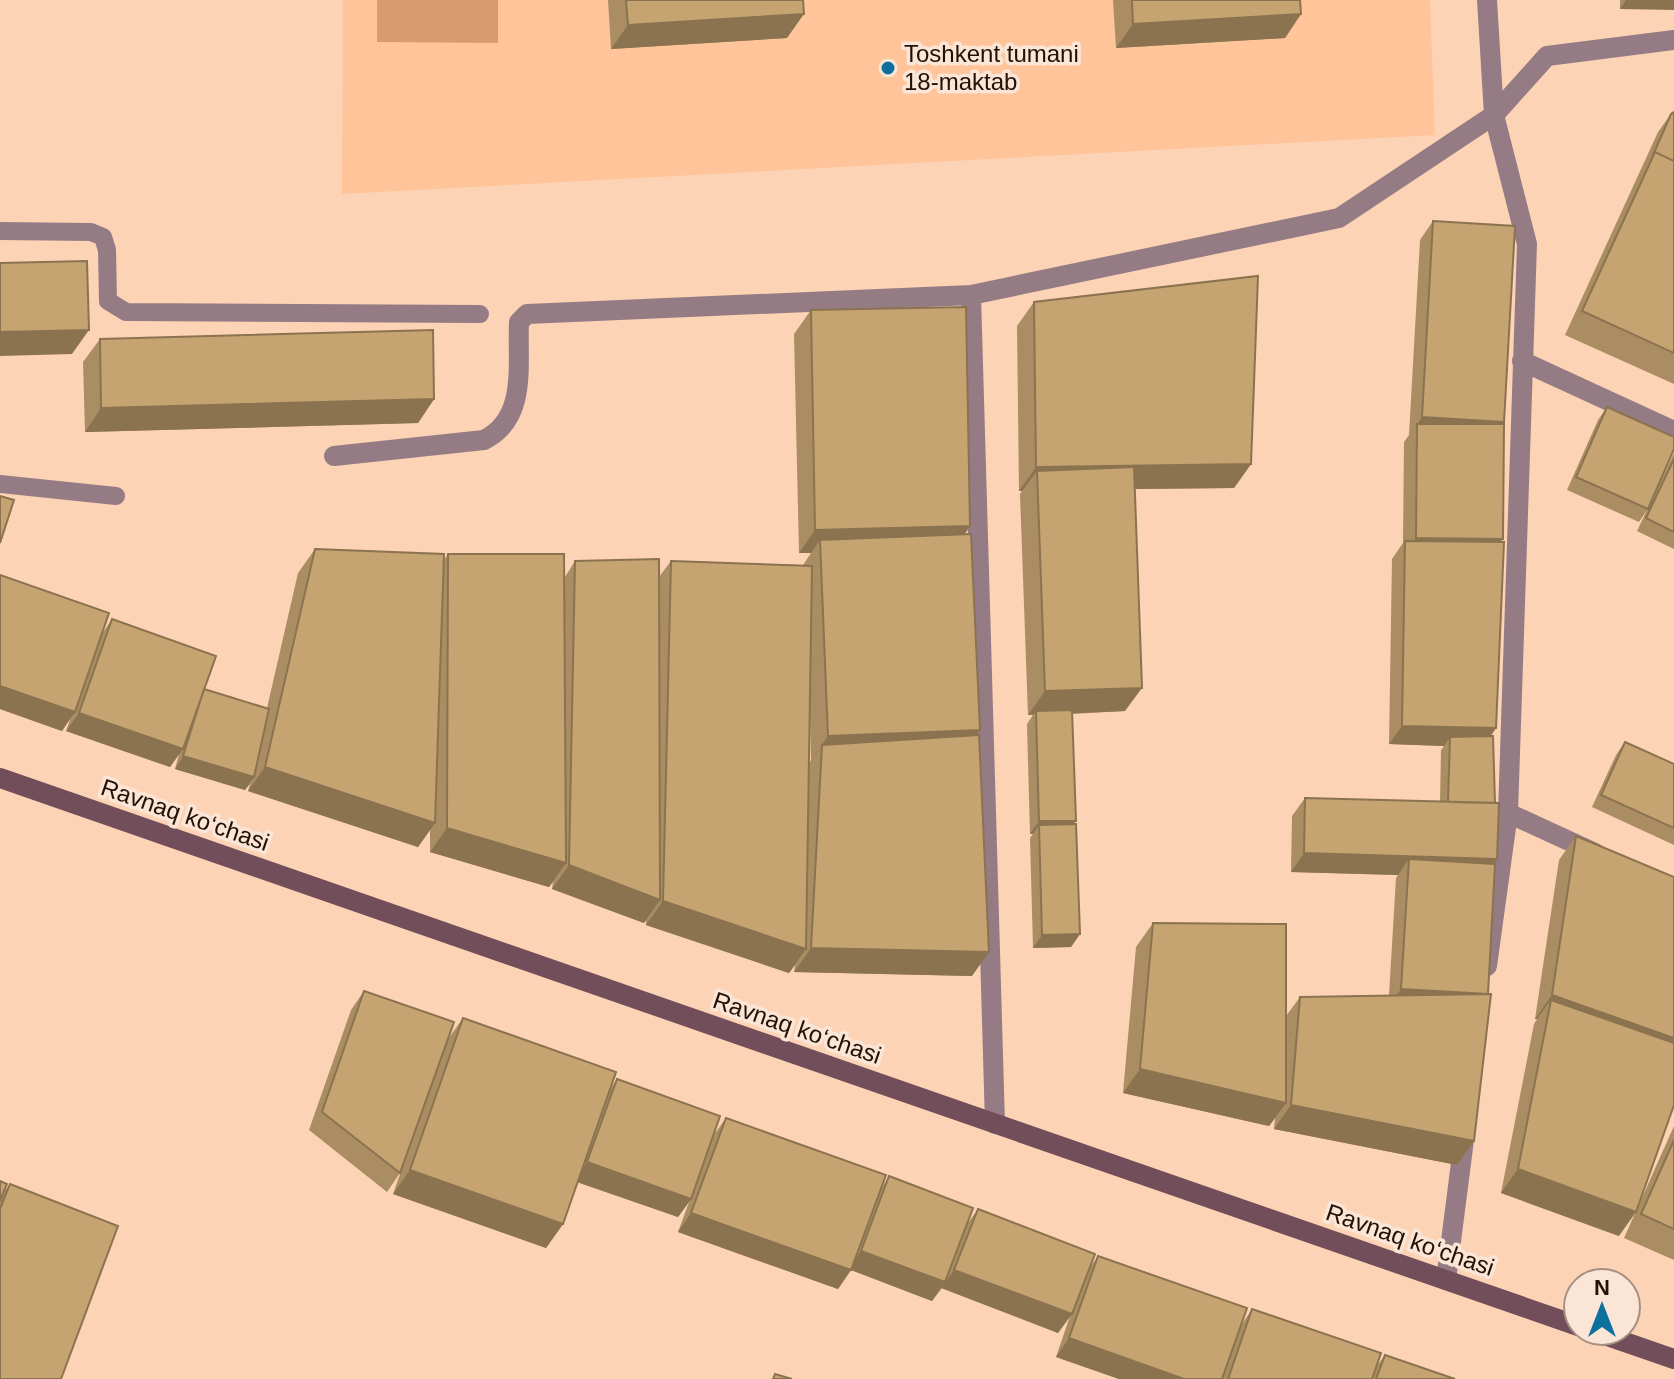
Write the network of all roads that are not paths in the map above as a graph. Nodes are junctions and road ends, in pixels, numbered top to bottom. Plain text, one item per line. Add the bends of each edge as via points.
1 (1487, 0) edge
2 (1674, 40) edge
3 (1494, 115) junction
4 (0, 231) edge
5 (971, 295) junction
6 (480, 314) dead end
7 (1522, 361) junction
8 (1674, 431) edge
9 (334, 456) dead end
10 (0, 484) edge
11 (116, 496) dead end
12 (0, 778) edge
13 (1508, 813) junction
14 (1619, 864) edge
15 (1485, 984) edge
16 (1469, 1109) edge
17 (995, 1124) junction
18 (1446, 1280) junction
19 (1562, 1320) edge
20 (1639, 1347) edge
21 (1674, 1359) edge

1 - 3 street
2 - 3 street via 1547,56
3 - 5 street via 1339,218
3 - 7 street via 1527,244
4 - 6 lane via 91,232 103,237 108,301 126,312
5 - 9 street via 527,314 519,322 516,406 498,433 484,440
5 - 17 street
7 - 8 street
7 - 13 street
10 - 11 lane
12 - 17 street, Ravnaq ko‘chasi
13 - 14 street
13 - 15 street
16 - 18 street
17 - 18 street, Ravnaq ko‘chasi
18 - 19 street, Ravnaq ko‘chasi
20 - 21 street

